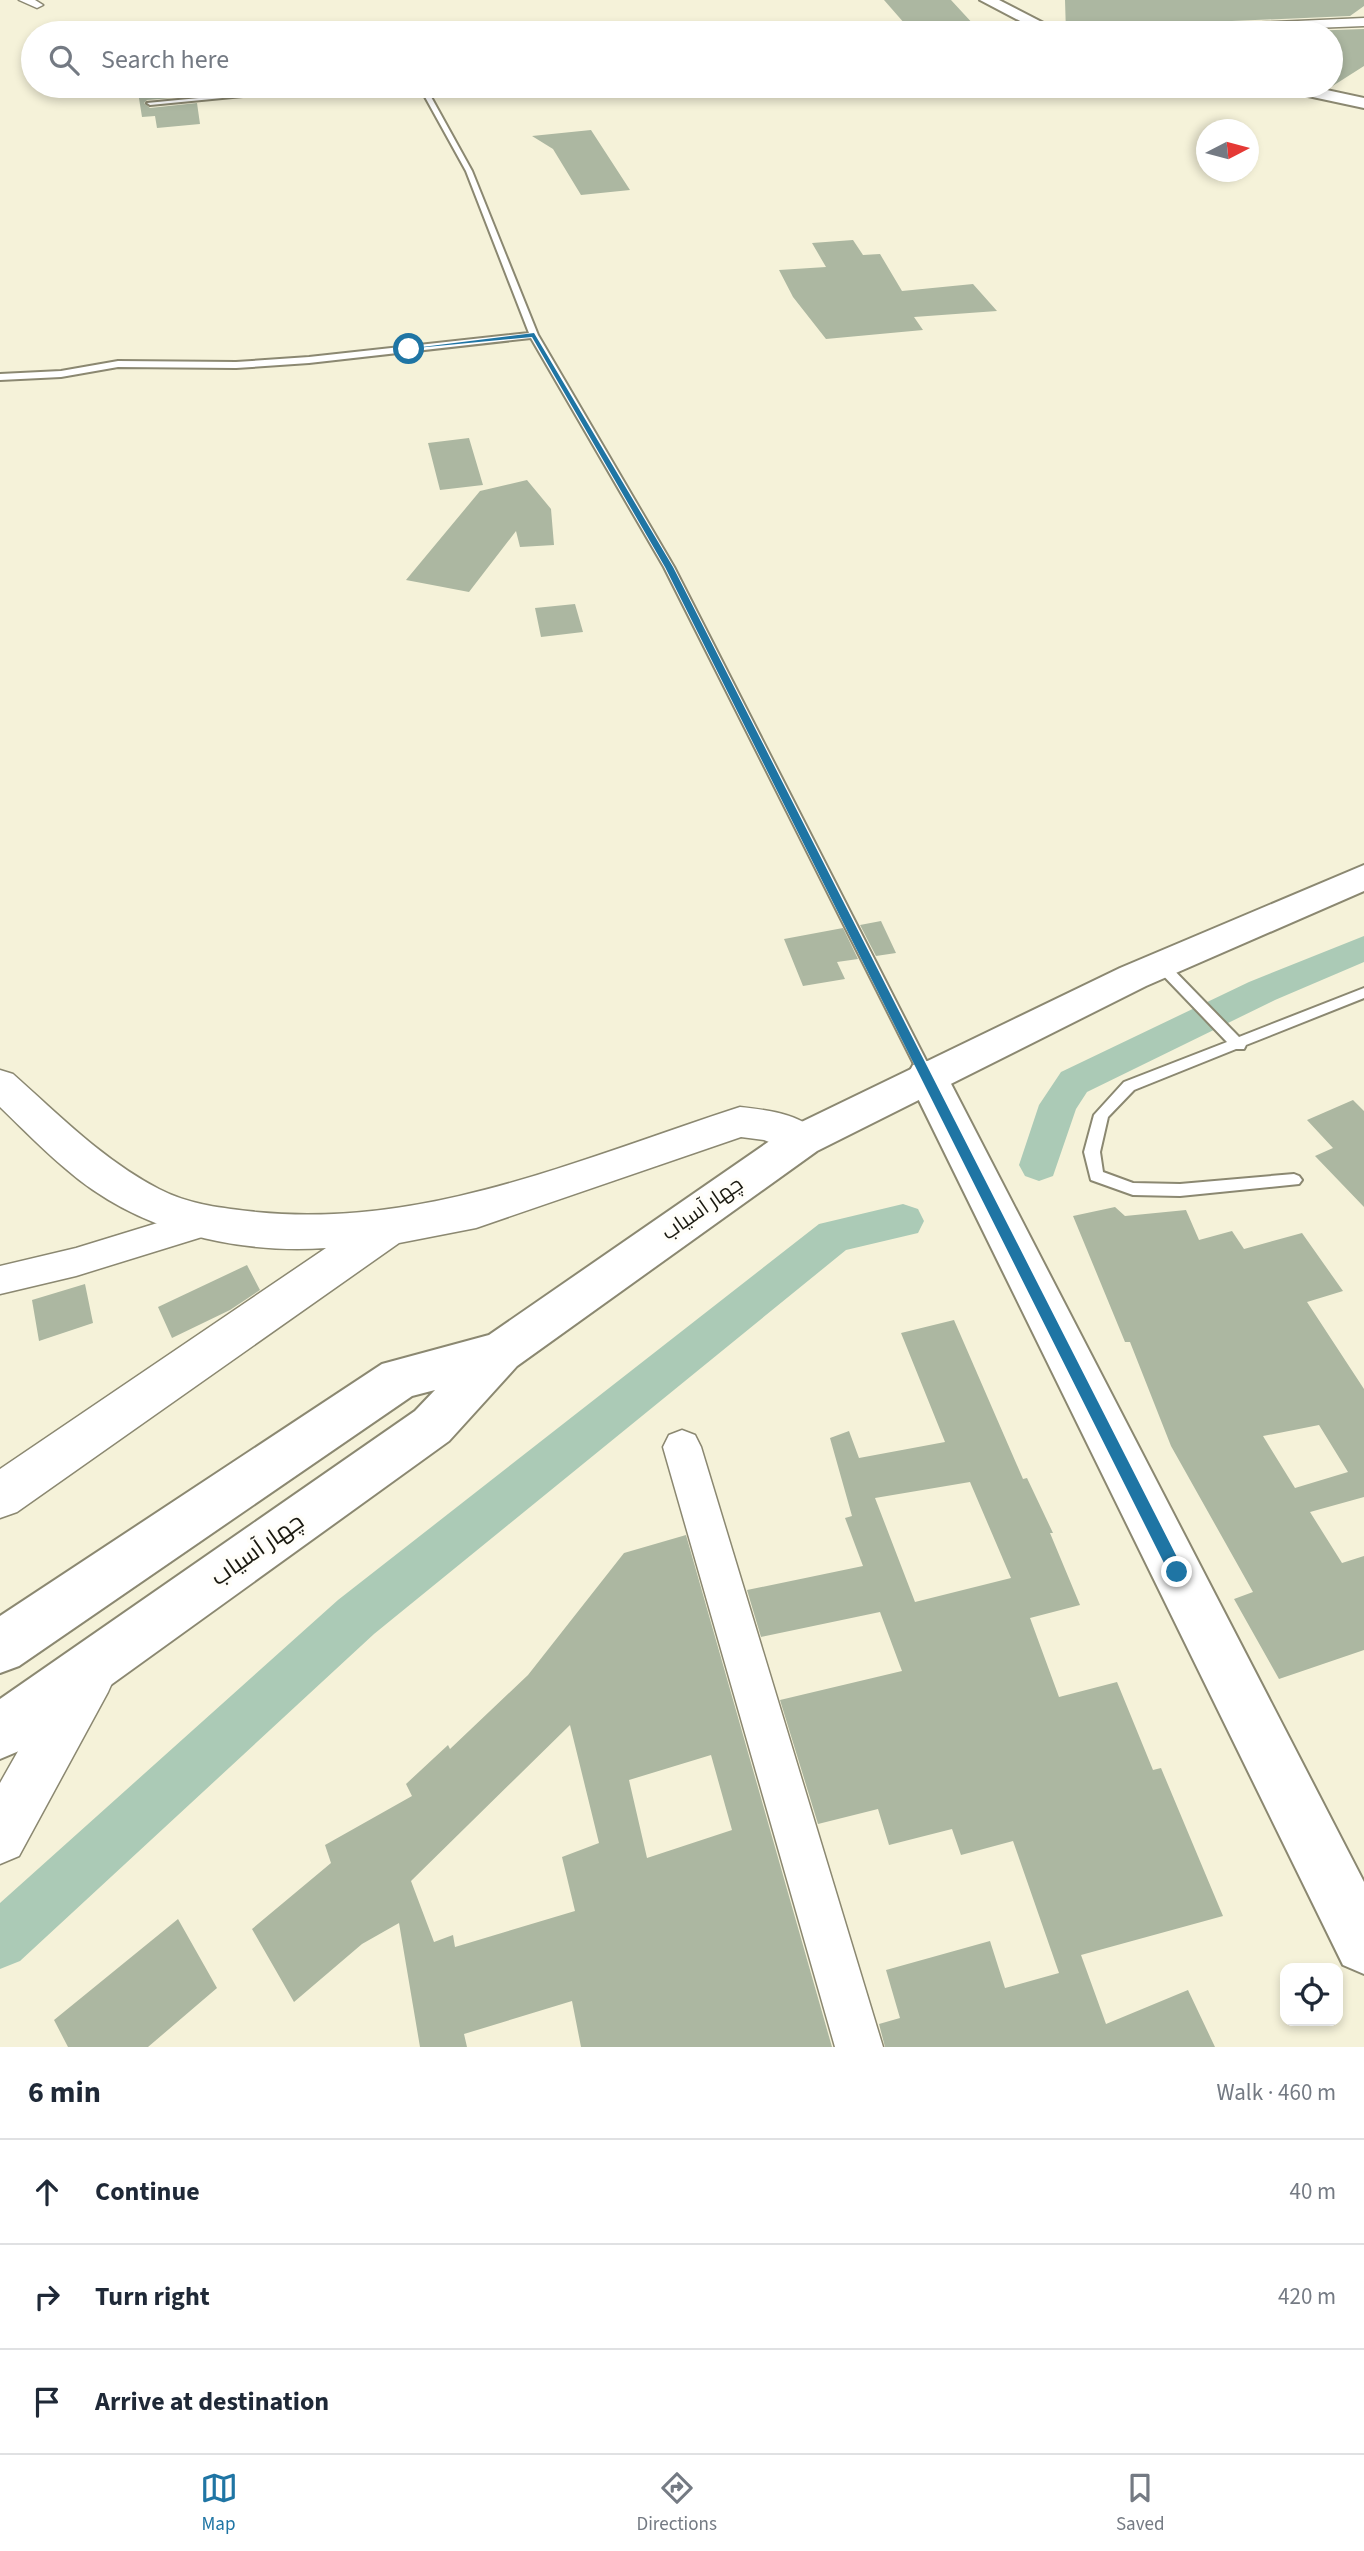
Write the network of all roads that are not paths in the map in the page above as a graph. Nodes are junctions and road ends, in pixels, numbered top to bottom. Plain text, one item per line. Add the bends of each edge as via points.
1 (24, 0) edge
2 (987, 0) edge
3 (37, 5) dead end
4 (1030, 21) edge
5 (1364, 22) edge
6 (1343, 23) edge
7 (206, 98) edge
8 (429, 98) edge
9 (1341, 98) edge
10 (150, 103) dead end
11 (1364, 103) edge
12 (534, 335) junction
13 (0, 377) edge
14 (1364, 877) edge
15 (1161, 965) junction
16 (1364, 993) edge
17 (1239, 1045) junction
18 (927, 1076) junction
19 (0, 1084) edge
20 (802, 1140) junction
21 (1294, 1180) dead end
22 (203, 1223) junction
23 (388, 1228) junction
24 (0, 1280) edge
25 (501, 1352) junction
26 (682, 1447) dead end
27 (0, 1496) edge
28 (0, 1647) edge
29 (97, 1660) junction
30 (0, 1732) edge
31 (0, 1837) edge
32 (1364, 1944) edge
33 (859, 2047) edge

1 - 3 street
2 - 4 main road
5 - 6 street
7 - 10 lane
8 - 12 lane via 469,172
9 - 11 main road
12 - 13 lane via 309,360 118,364 61,374
12 - 18 lane via 669,567
14 - 15 main road, چهار آسیاب
15 - 17 lane
15 - 18 main road, چهار آسیاب
16 - 17 lane
17 - 21 lane via 1129,1086 1101,1115 1092,1152 1096,1176 1133,1189 1180,1190
18 - 20 main road, چهار آسیاب
18 - 32 main road
19 - 22 street via 82,1160 145,1201
20 - 23 street via 769,1125 740,1122 476,1211
20 - 25 main road, چهار آسیاب
22 - 23 street via 298,1233
22 - 24 street
23 - 27 street
25 - 28 main road, چهار آسیاب via 399,1378
25 - 29 main road, چهار آسیاب via 432,1426
26 - 33 street
29 - 30 main road, چهار آسیاب
29 - 31 street

